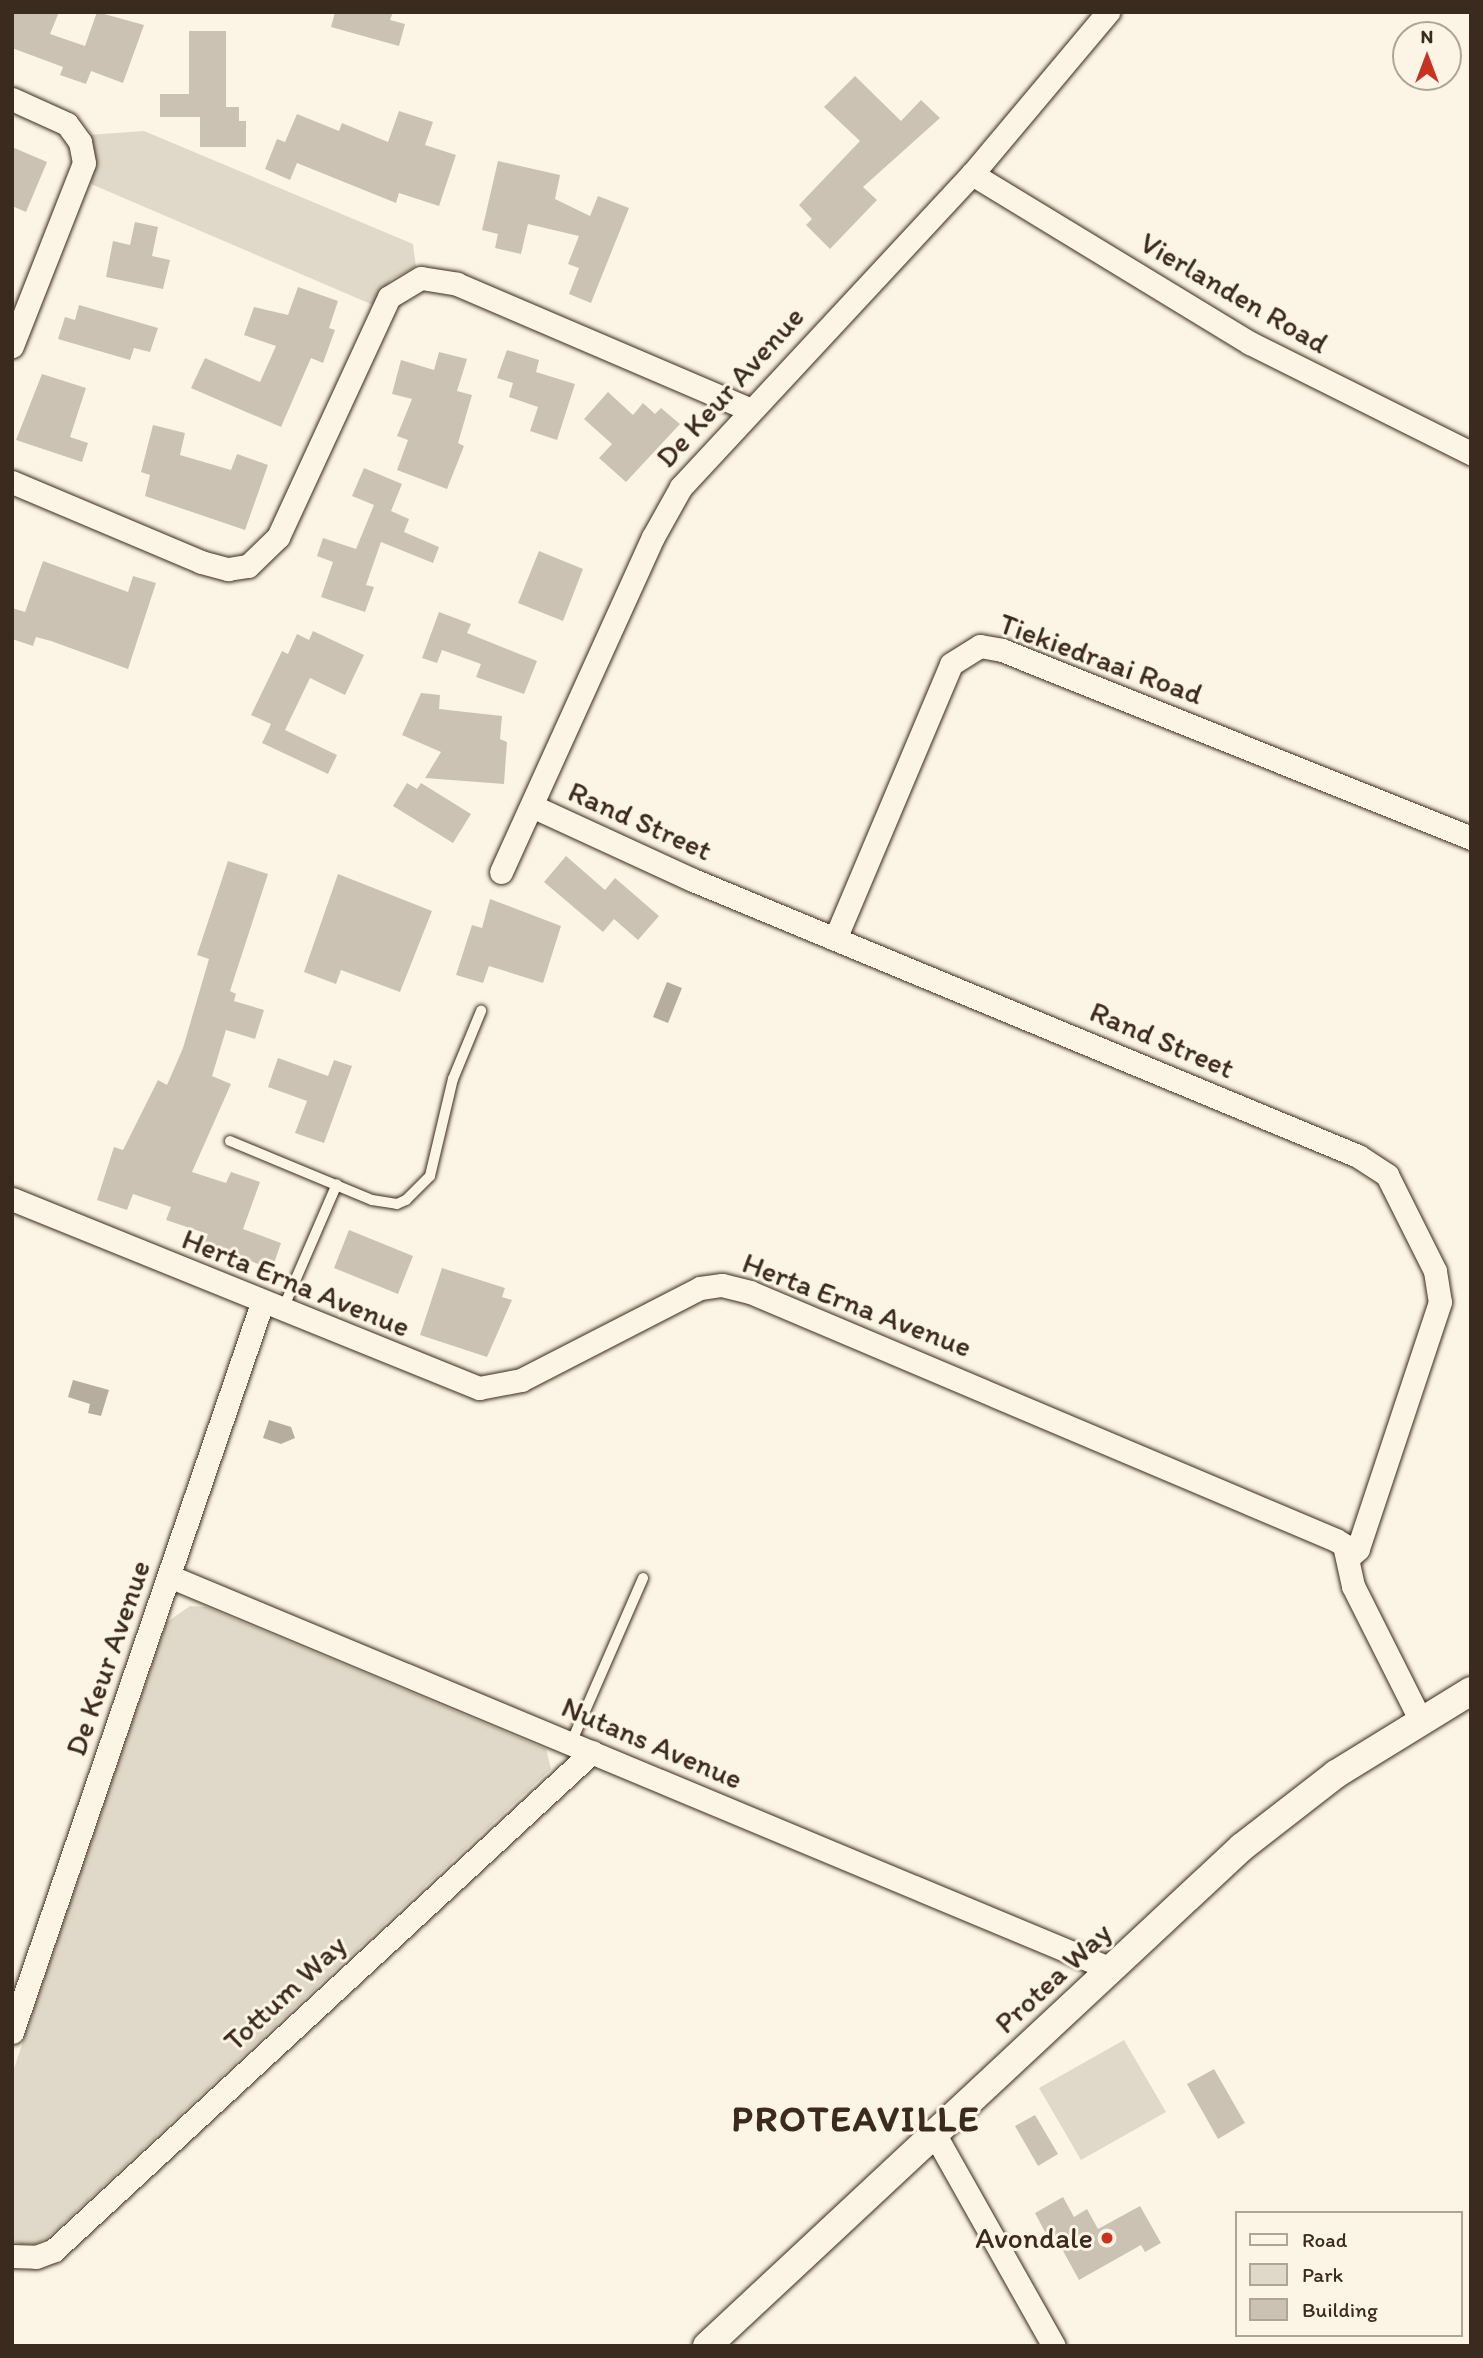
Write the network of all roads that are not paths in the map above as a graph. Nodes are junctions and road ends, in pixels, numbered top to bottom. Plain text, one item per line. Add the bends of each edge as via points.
1 (1108, 12) edge
2 (12, 99) edge
3 (972, 174) junction
4 (12, 346) edge
5 (748, 409) junction
6 (1471, 453) edge
7 (12, 482) edge
8 (532, 806) junction
9 (1471, 838) edge
10 (500, 872) dead end
11 (835, 939) junction
12 (481, 1011) dead end
13 (230, 1141) dead end
14 (337, 1184) junction
15 (12, 1199) edge
16 (272, 1307) junction
17 (1349, 1557) junction
18 (169, 1576) junction
19 (643, 1578) dead end
20 (1471, 1691) edge
21 (1420, 1721) junction
22 (581, 1747) junction
23 (1111, 1969) junction
24 (12, 2032) edge
25 (935, 2134) junction
26 (12, 2256) edge
27 (707, 2346) edge
28 (1054, 2346) edge

1 - 3 street, De Keur Avenue
2 - 4 street via 67,124 80,142 84,163
3 - 5 street, De Keur Avenue
3 - 6 street, Vierlanden Road via 1250,343
5 - 7 street via 457,284 421,278 388,297 278,537 248,566 228,569 201,562
5 - 8 street, De Keur Avenue via 667,508
8 - 10 street, De Keur Avenue
8 - 11 street, Rand Street
9 - 11 street, Tiekiedraai Road via 1002,650 980,646 951,664
11 - 17 street, Rand Street via 1358,1156 1387,1175 1435,1271 1440,1302 1358,1549
12 - 14 lane via 453,1079 436,1159 423,1187 397,1204
13 - 14 lane
14 - 16 lane
15 - 16 street, Herta Erna Avenue
16 - 17 street, Herta Erna Avenue via 453,1382 492,1388 522,1380 691,1292 736,1287 1303,1522 1344,1545
16 - 18 street, De Keur Avenue
17 - 21 street via 1353,1586
18 - 22 street, Nutans Avenue
18 - 24 street, De Keur Avenue
19 - 22 lane
20 - 21 street, Protea Way
21 - 23 street, Protea Way via 1277,1818
22 - 23 street, Nutans Avenue
22 - 26 street, Tottum Way via 54,2250 36,2257
23 - 25 street, Protea Way
25 - 27 street, Protea Way
25 - 28 street

